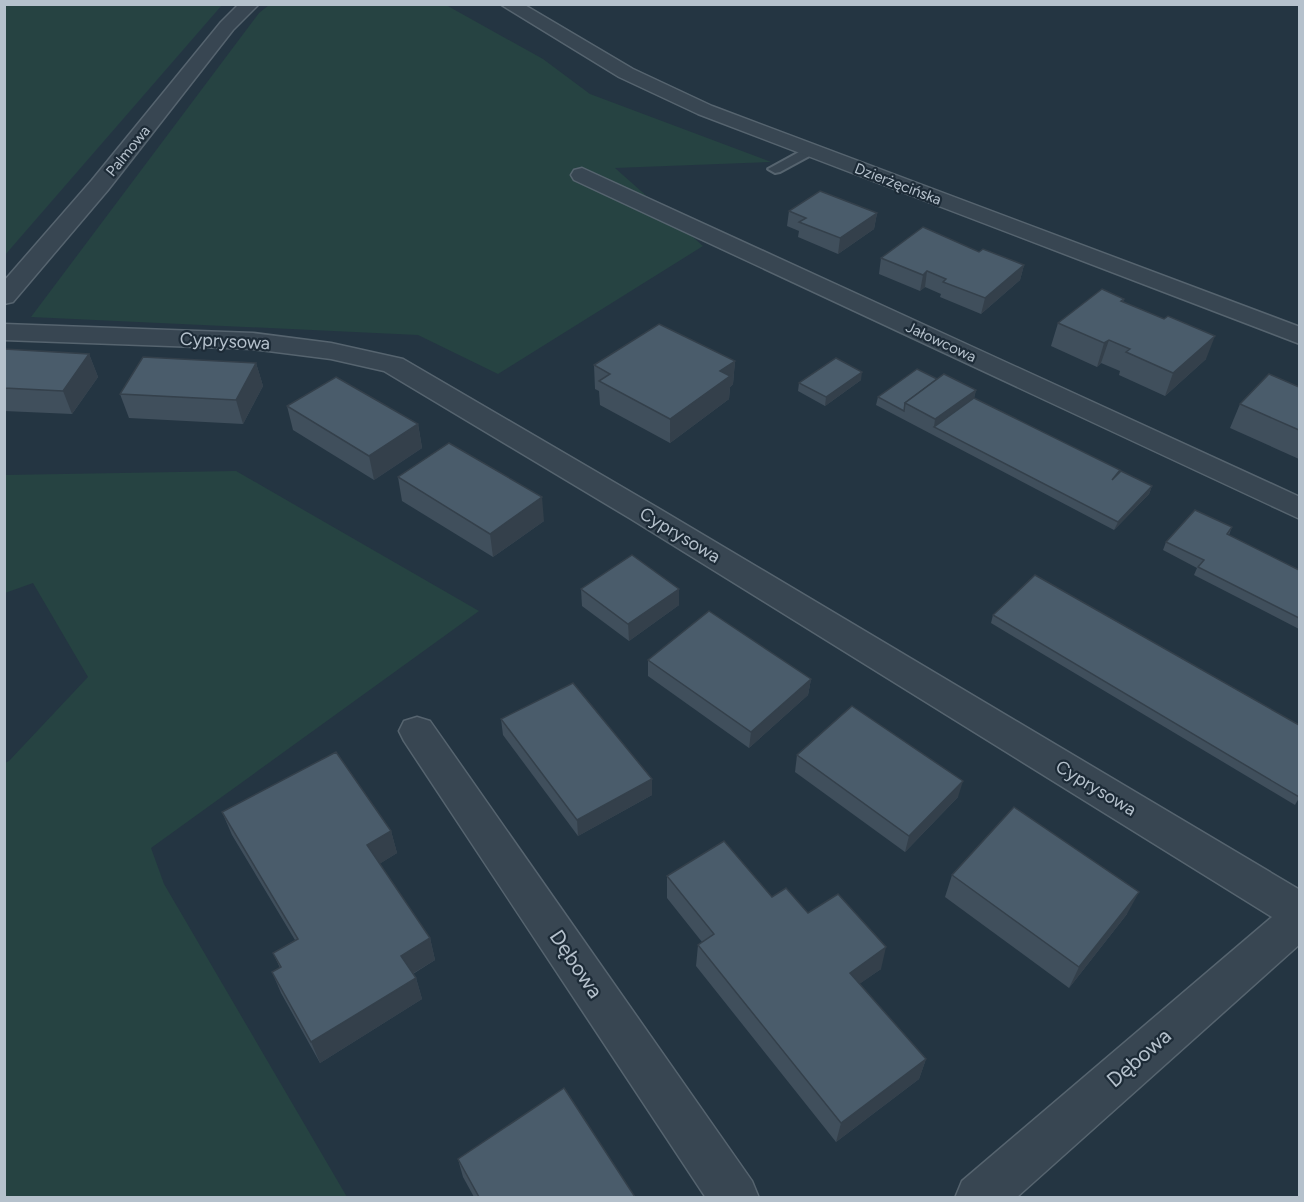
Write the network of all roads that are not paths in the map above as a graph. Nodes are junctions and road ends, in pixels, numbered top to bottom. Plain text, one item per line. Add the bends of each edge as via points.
1 (250, 4) edge
2 (509, 4) edge
3 (810, 150) junction
4 (775, 169) dead end
5 (582, 175) dead end
6 (4, 297) edge
7 (4, 332) edge
8 (1299, 336) edge
9 (1299, 509) edge
10 (417, 731) dead end
11 (1299, 912) edge
12 (1299, 918) edge
13 (735, 1197) edge
14 (979, 1197) edge

1 - 6 street, Palmowa via 227,26
2 - 3 street, Dzierżęcińska via 636,77 705,110
3 - 4 lane
3 - 8 street, Dzierżęcińska
5 - 9 street, Jałowcowa
7 - 11 street, Cyprysowa via 253,341 331,351 393,365
10 - 13 street, Dębowa
12 - 14 street, Dębowa

